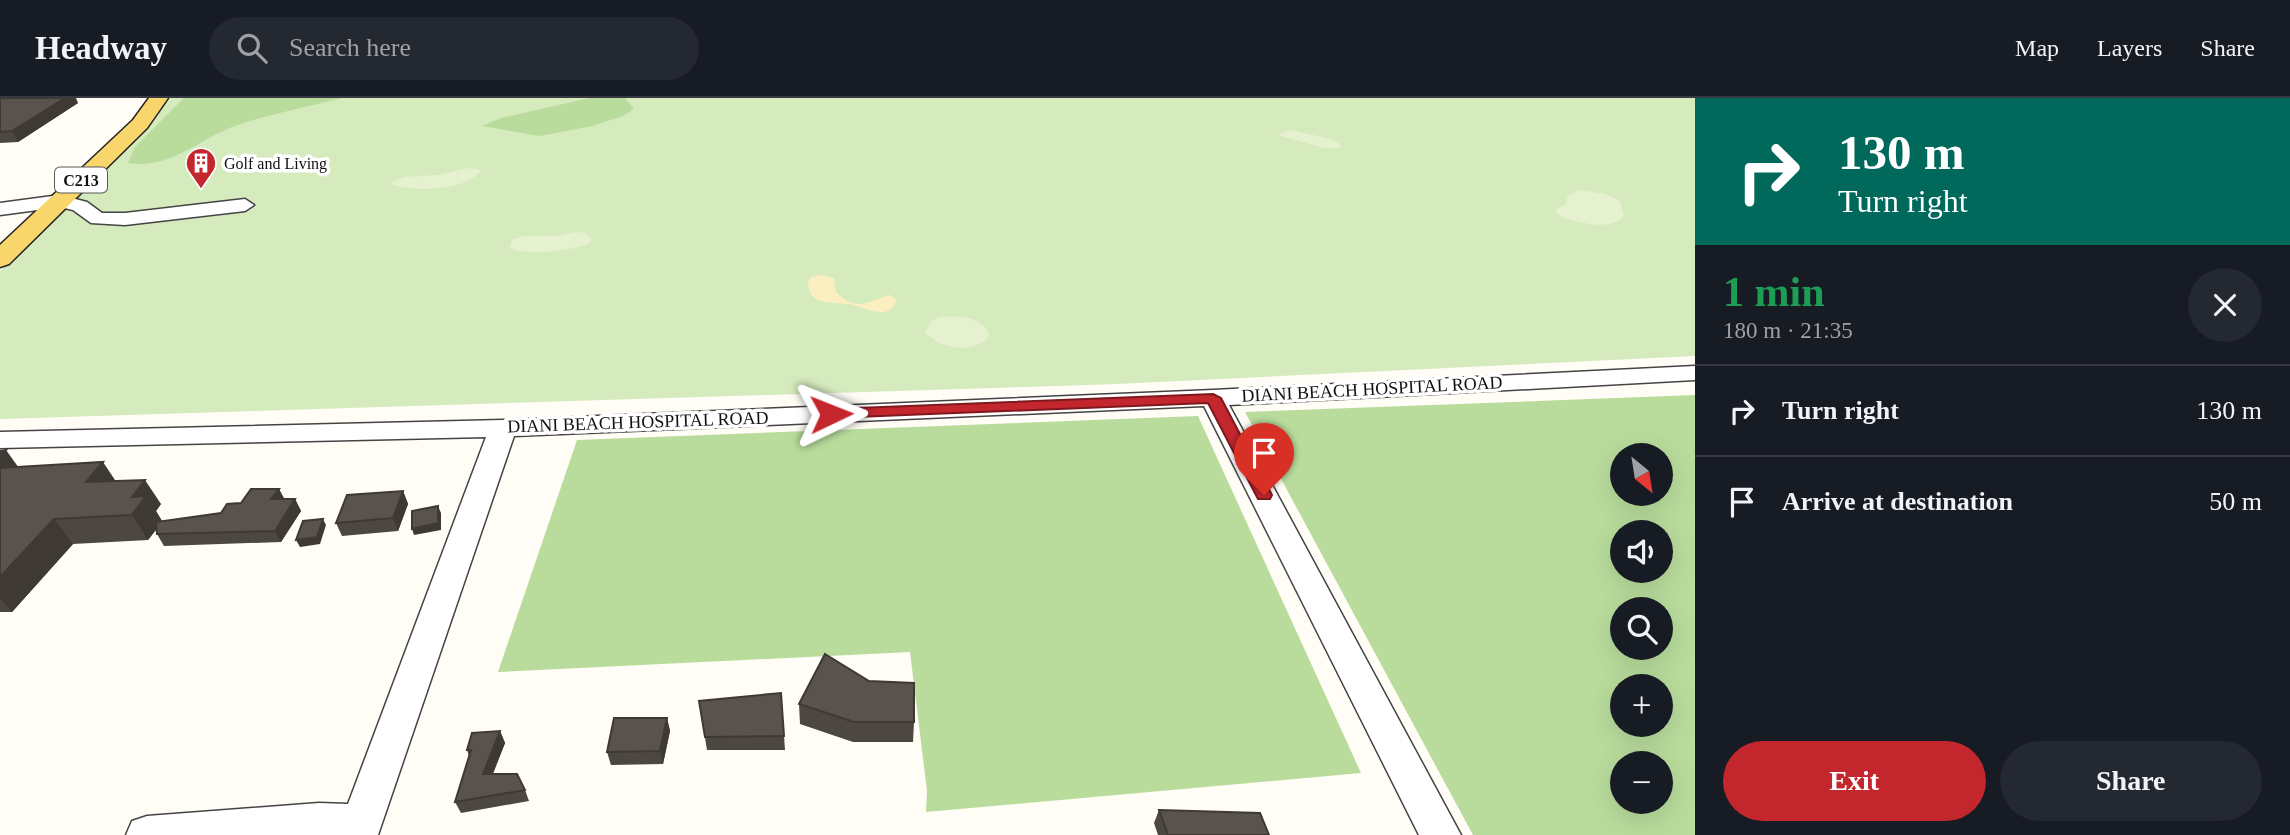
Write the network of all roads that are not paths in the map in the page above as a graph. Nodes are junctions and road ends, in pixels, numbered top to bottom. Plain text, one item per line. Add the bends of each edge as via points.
1 (159, 98) edge
2 (60, 201) junction
3 (245, 205) dead end
4 (0, 209) edge
5 (0, 259) edge
6 (1695, 373) edge
7 (1213, 398) junction
8 (503, 428) junction
9 (0, 440) edge
10 (359, 830) edge
11 (147, 835) edge
12 (1440, 835) edge

1 - 2 main road, C213 via 140,124
2 - 3 street via 80,206 98,219
2 - 4 street
2 - 5 main road, C213
6 - 7 street, DIANI BEACH HOSPITAL ROAD
7 - 8 street, DIANI BEACH HOSPITAL ROAD
7 - 12 street
8 - 9 street, DIANI BEACH HOSPITAL ROAD
8 - 10 street
10 - 11 street via 319,822

